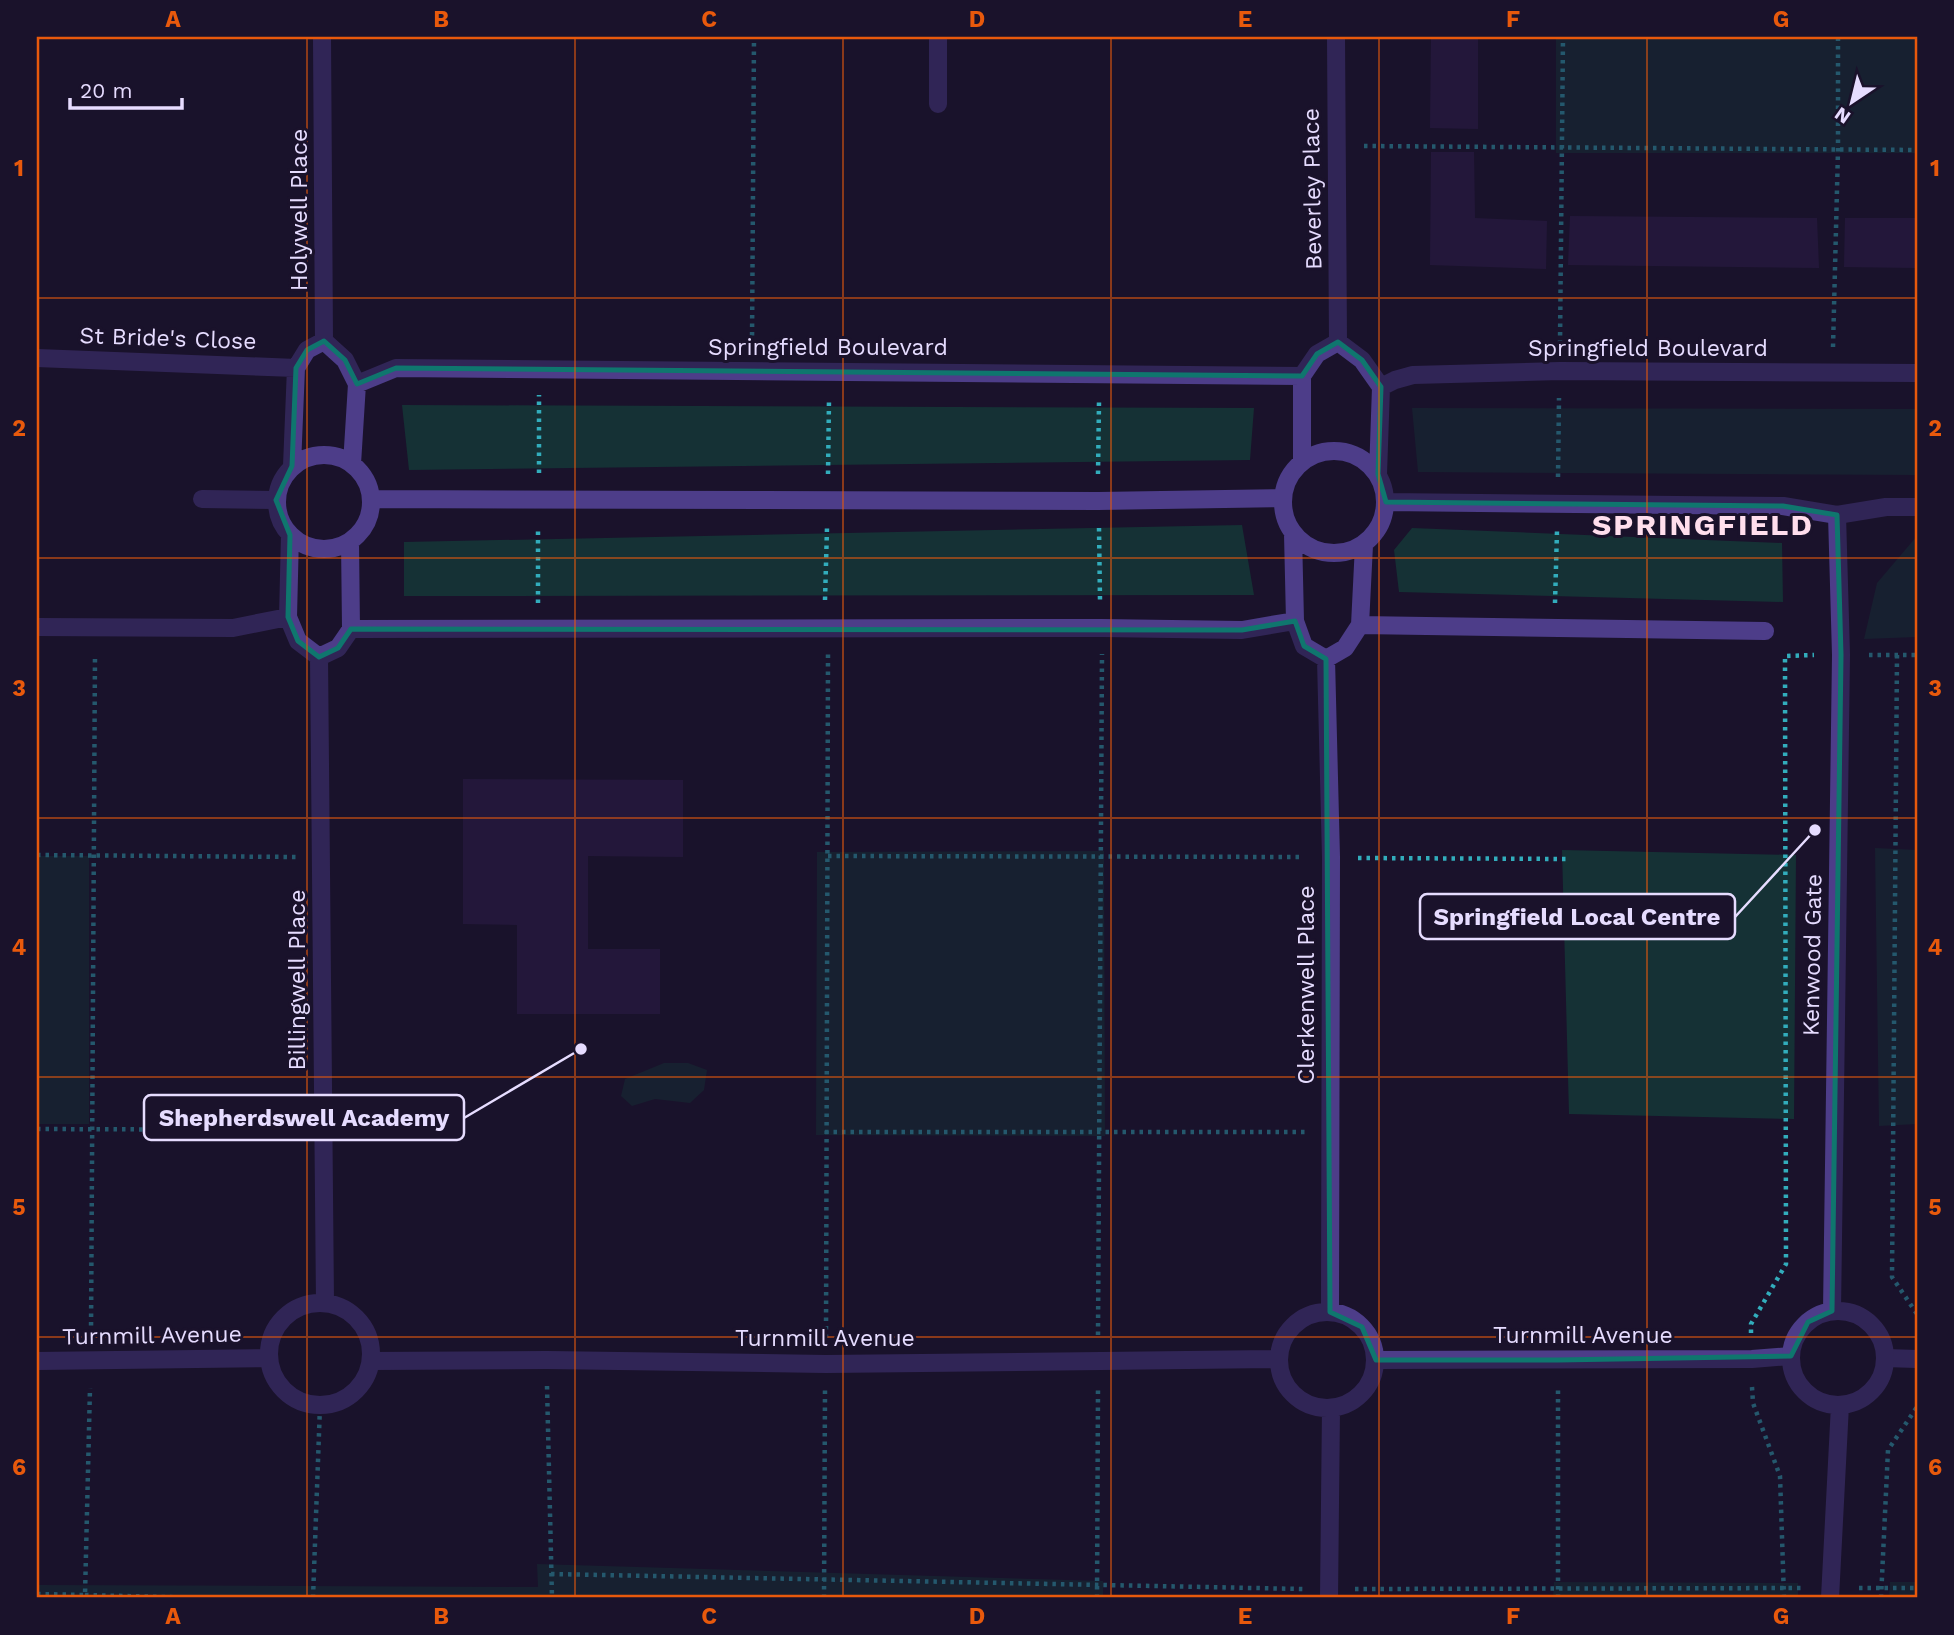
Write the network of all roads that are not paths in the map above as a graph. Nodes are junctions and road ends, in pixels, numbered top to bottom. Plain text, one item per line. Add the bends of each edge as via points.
1 (322, 37) edge
2 (938, 37) edge
3 (1336, 37) edge
4 (938, 104) dead end
5 (324, 341) junction
6 (1338, 342) junction
7 (37, 358) edge
8 (296, 368) junction
9 (1917, 373) edge
10 (1302, 376) junction
11 (357, 384) junction
12 (1381, 387) junction
13 (1302, 462) junction
14 (352, 464) junction
15 (292, 466) junction
16 (1378, 474) junction
17 (1283, 498) junction
18 (201, 499) dead end
19 (371, 499) junction
20 (276, 500) junction
21 (1386, 502) junction
22 (1917, 507) edge
23 (1837, 515) junction
24 (1293, 534) junction
25 (290, 535) junction
26 (350, 541) junction
27 (1364, 545) junction
28 (288, 617) junction
29 (1295, 621) junction
30 (1360, 625) junction
31 (37, 627) edge
32 (351, 629) junction
33 (1765, 631) dead end
34 (319, 657) junction
35 (1326, 659) junction
36 (325, 1303) junction
37 (1832, 1311) junction
38 (1330, 1312) junction
39 (1791, 1356) junction
40 (268, 1358) junction
41 (1885, 1358) junction
42 (1278, 1359) junction
43 (1917, 1359) edge
44 (1376, 1360) junction
45 (37, 1361) edge
46 (371, 1361) junction
47 (1840, 1405) junction
48 (1331, 1408) junction
49 (1830, 1593) edge
50 (1329, 1594) edge

1 - 5 street, Holywell Place
2 - 4 street
3 - 6 street, Beverley Place
5 - 8 street via 307,350
5 - 11 street via 345,360
6 - 10 street via 1317,354
6 - 12 street via 1362,360
7 - 8 street, St Bride's Close
8 - 15 street
9 - 12 street, Springfield Boulevard via 1560,371 1413,375
10 - 11 street, Springfield Boulevard via 396,368
10 - 13 street
11 - 14 street
12 - 16 street
13 - 16 street via 1317,454 1351,453
13 - 17 street via 1292,472
14 - 15 street via 341,457 315,455
14 - 19 street via 368,485
15 - 20 street
16 - 21 street
17 - 19 street
17 - 24 street
18 - 20 street
19 - 26 street via 366,523
20 - 25 street
21 - 23 street via 1783,506
21 - 27 street via 1384,518
22 - 23 street
23 - 37 street, Kenwood Gate via 1841,655
24 - 27 street via 1304,545 1326,553 1350,552
24 - 29 street
25 - 26 street via 312,548
25 - 28 street
26 - 32 street
27 - 30 street
28 - 31 street via 233,628
28 - 34 street via 298,641
29 - 32 street via 1242,630
29 - 35 street via 1304,646
30 - 33 street
30 - 35 street via 1345,648
32 - 34 street via 338,648
34 - 36 street, Billingwell Place
35 - 38 street, Clerkenwell Place via 1331,858
36 - 40 street via 291,1311 270,1340
36 - 46 street via 355,1316 371,1345
37 - 39 street via 1808,1322 1793,1343
37 - 41 street via 1847,1312 1868,1323 1882,1342
38 - 42 street via 1300,1319 1281,1344
38 - 44 street via 1363,1327
39 - 44 street, Turnmill Avenue
39 - 47 street via 1792,1369 1805,1391 1815,1399
40 - 45 street, Turnmill Avenue
40 - 46 street via 275,1380 290,1397 320,1406 348,1398 363,1382
41 - 43 street
41 - 47 street via 1883,1372 1871,1390
42 - 46 street, Turnmill Avenue via 825,1364
42 - 48 street via 1288,1389 1315,1407
44 - 48 street via 1374,1374 1358,1398
47 - 49 street
48 - 50 street

